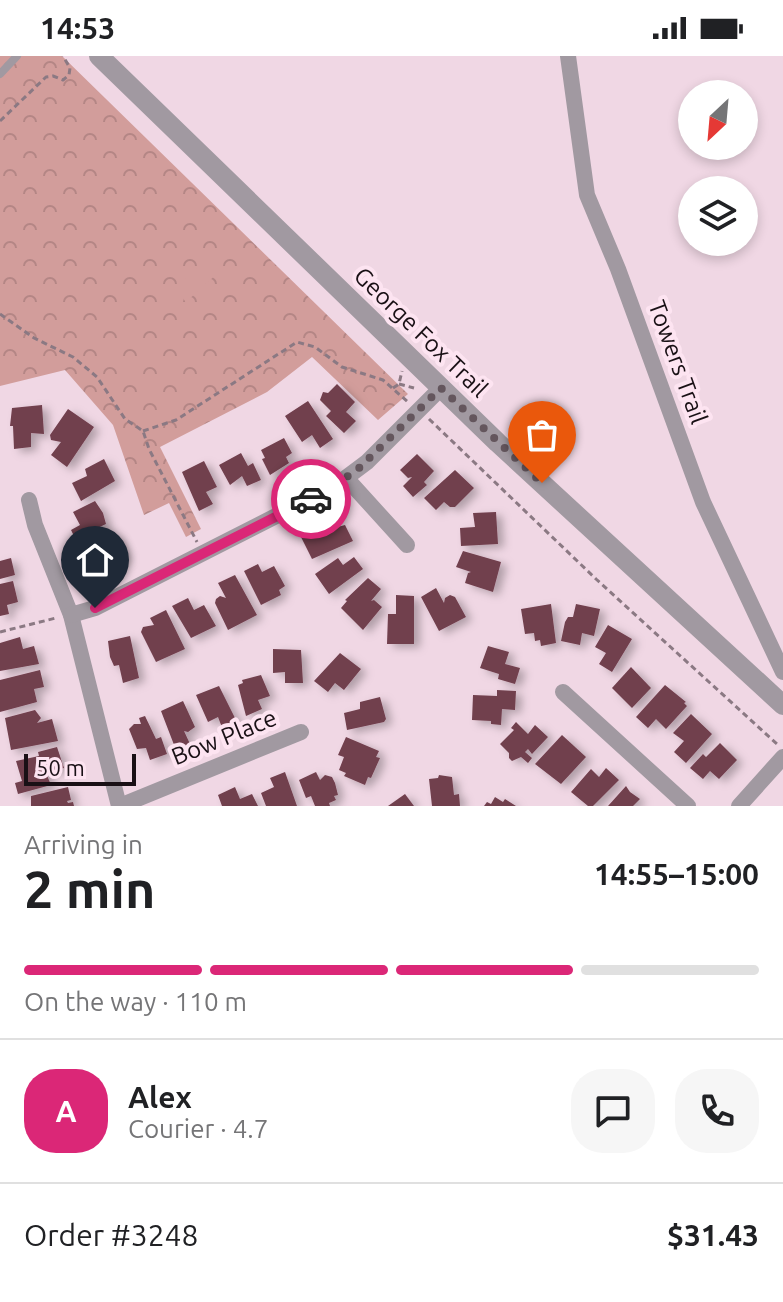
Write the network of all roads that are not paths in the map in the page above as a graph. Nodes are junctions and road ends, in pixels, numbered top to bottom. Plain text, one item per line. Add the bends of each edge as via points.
1 (17, 56) edge
2 (99, 56) edge
3 (568, 56) edge
4 (0, 74) edge
5 (441, 388) junction
6 (347, 479) junction
7 (29, 500) dead end
8 (407, 545) dead end
9 (71, 615) junction
10 (783, 672) edge
11 (563, 692) dead end
12 (783, 705) edge
13 (301, 732) dead end
14 (779, 750) edge
15 (120, 806) edge
16 (688, 806) edge
17 (739, 806) edge

1 - 4 lane
2 - 5 street, George Fox Trail
3 - 10 street, Towers Trail via 587,195 703,502
5 - 6 street
5 - 12 street, George Fox Trail
6 - 8 street
6 - 9 street via 95,608
7 - 9 street
9 - 15 street
11 - 16 street
13 - 15 street, Bow Place
14 - 17 street

